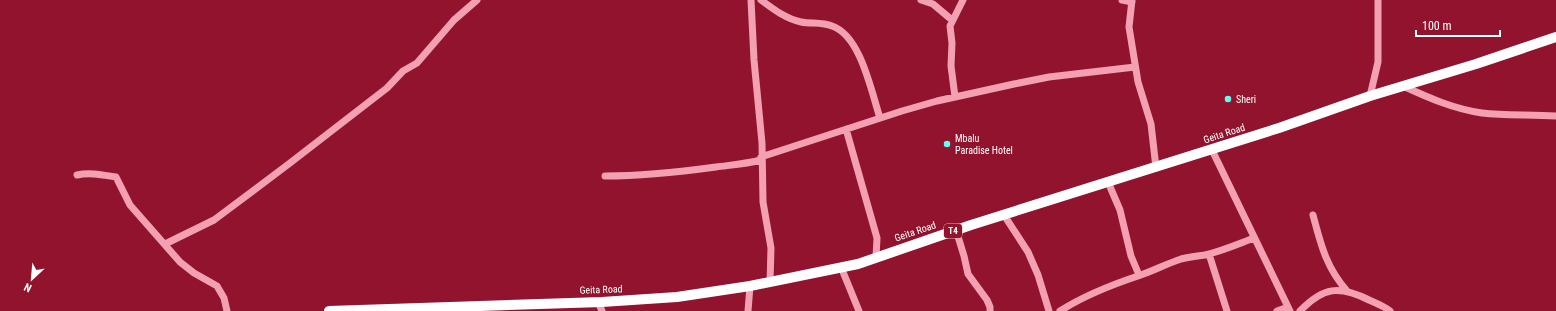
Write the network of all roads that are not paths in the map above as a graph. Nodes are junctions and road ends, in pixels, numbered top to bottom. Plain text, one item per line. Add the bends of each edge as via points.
1 (477, 0) edge
2 (751, 0) edge
3 (761, 0) edge
4 (921, 0) edge
5 (962, 0) edge
6 (1122, 0) edge
7 (1378, 0) edge
8 (1132, 1) edge
9 (952, 20) junction
10 (1556, 37) edge
11 (1135, 66) junction
12 (1403, 86) junction
13 (1370, 96) junction
14 (955, 97) junction
15 (1556, 116) edge
16 (880, 118) junction
17 (846, 129) junction
18 (1212, 150) junction
19 (761, 158) junction
20 (1156, 168) junction
21 (77, 175) dead end
22 (605, 176) dead end
23 (1108, 182) junction
24 (1004, 215) junction
25 (1313, 215) dead end
26 (956, 230) junction
27 (1254, 238) junction
28 (165, 244) junction
29 (1209, 254) junction
30 (876, 257) junction
31 (841, 267) junction
32 (1139, 276) junction
33 (770, 282) junction
34 (750, 286) junction
35 (1347, 291) junction
36 (600, 306) edge
37 (1289, 309) edge
38 (227, 311) edge
39 (329, 311) edge
40 (748, 311) edge
41 (859, 311) edge
42 (990, 311) edge
43 (1049, 311) edge
44 (1060, 311) edge
45 (1227, 311) edge
46 (1277, 311) edge
47 (1300, 311) edge
48 (1390, 311) edge

1 - 28 street via 454,20 417,63 403,71 387,88 290,164 214,220
2 - 19 street
3 - 16 street via 787,17 832,26 842,31 852,42 861,59
4 - 9 street via 933,4
5 - 9 street
6 - 8 street
7 - 13 street via 1378,62
8 - 11 street via 1129,27
9 - 14 street via 951,66
10 - 12 highway, Geita Road / T4
11 - 14 street via 1050,77
11 - 20 street via 1151,124
12 - 13 highway, Geita Road / T4
12 - 15 street via 1453,107 1482,113
13 - 18 highway, Geita Road / T4
14 - 16 street
16 - 17 street
17 - 19 street
17 - 30 street via 877,238
18 - 20 highway, Geita Road / T4
18 - 27 street
19 - 22 street via 744,164 663,174
19 - 33 street via 763,202 771,248
20 - 23 highway, Geita Road / T4
21 - 28 street via 96,174 116,178 130,205
23 - 24 highway, Geita Road / T4
23 - 32 street via 1120,210 1131,256
24 - 26 highway, Geita Road / T4
24 - 43 street via 1028,252
25 - 35 street via 1328,264
26 - 30 highway, Geita Road / T4
26 - 42 street via 968,274 987,300
27 - 29 street
27 - 37 street
28 - 38 street via 180,262 216,286 224,298
29 - 32 street via 1183,258
29 - 45 street
30 - 31 highway, Geita Road / T4
31 - 33 highway, Geita Road / T4
31 - 41 street
32 - 44 street via 1098,291
33 - 34 highway, Geita Road / T4
34 - 36 highway, Geita Road / T4
34 - 40 street
35 - 47 street via 1326,291
35 - 48 street
36 - 39 highway, Geita Road / T4
37 - 46 street

